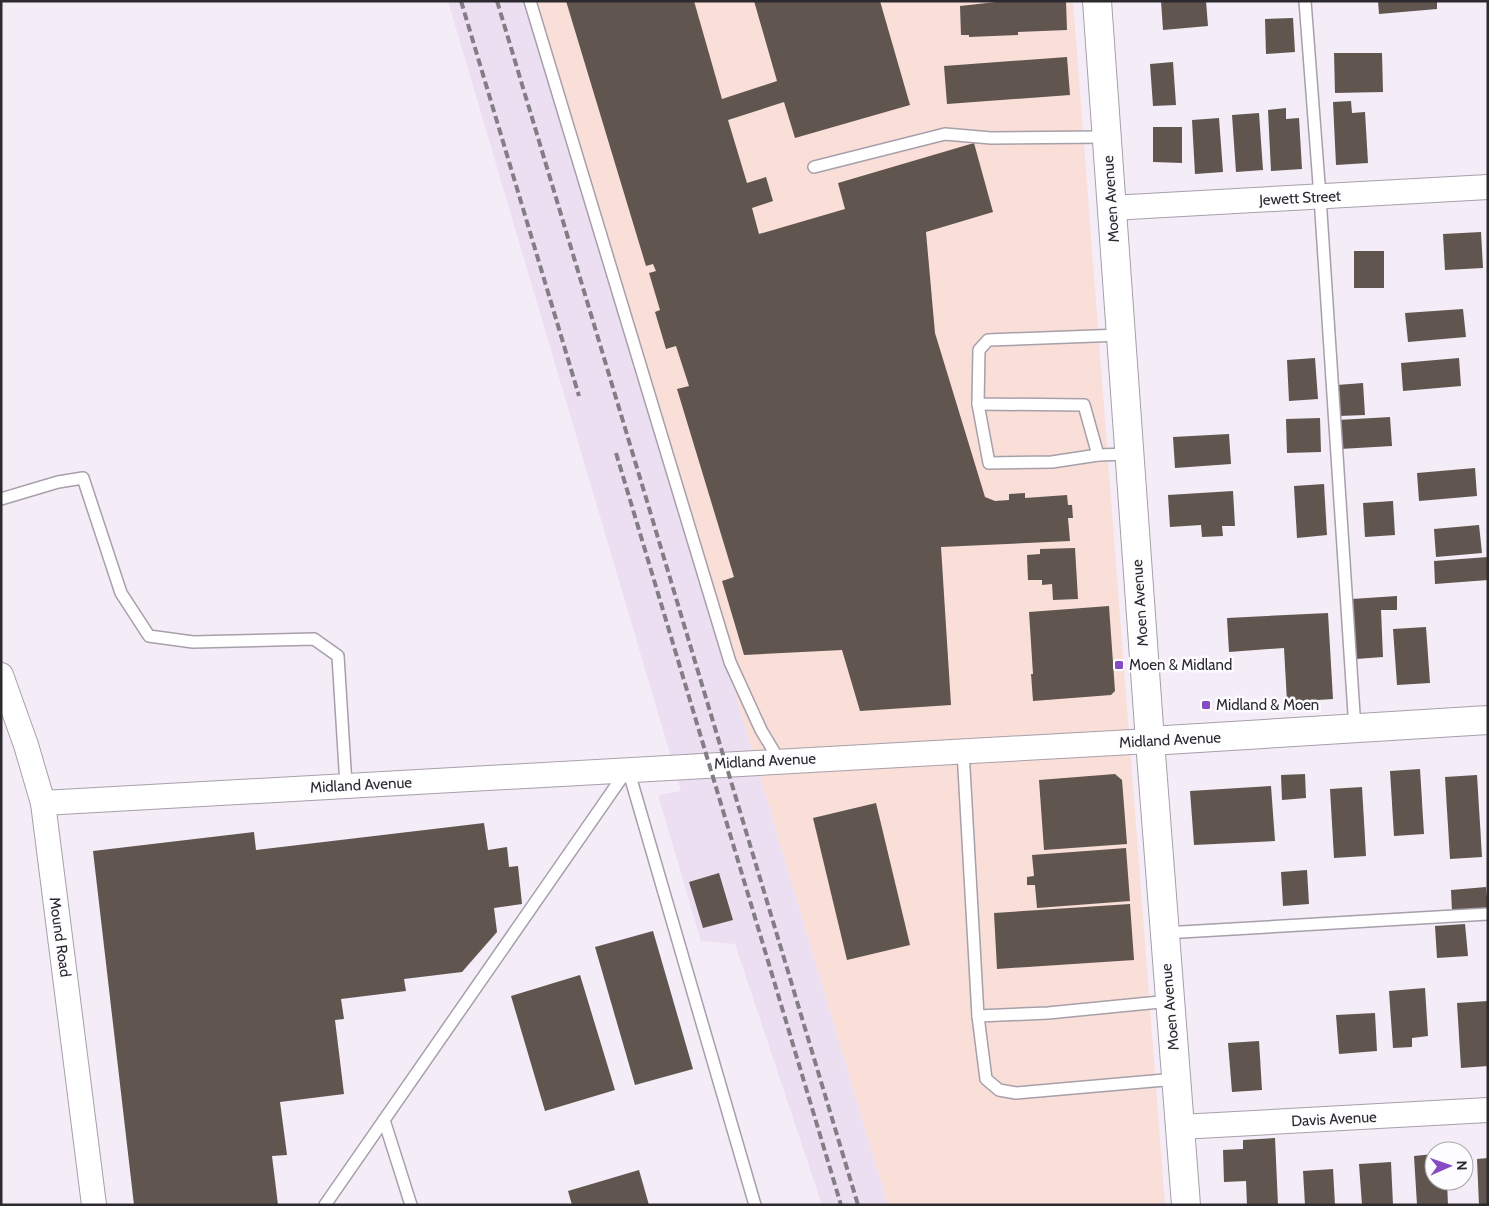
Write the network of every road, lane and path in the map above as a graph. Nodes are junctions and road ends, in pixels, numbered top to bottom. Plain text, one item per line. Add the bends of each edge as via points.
1 (530, 1) edge
2 (1097, 1) edge
3 (1305, 1) edge
4 (1106, 137) junction
5 (814, 167) dead end
6 (1488, 187) edge
7 (1320, 197) junction
8 (1111, 208) junction
9 (1121, 335) junction
10 (978, 404) junction
11 (1129, 454) junction
12 (1098, 455) junction
13 (1, 499) edge
14 (1, 675) edge
15 (1488, 720) edge
16 (1355, 729) junction
17 (1150, 741) junction
18 (964, 751) junction
19 (779, 760) junction
20 (628, 769) junction
21 (346, 785) junction
22 (43, 802) junction
23 (1488, 914) edge
24 (1164, 932) junction
25 (1170, 1001) junction
26 (978, 1016) junction
27 (1176, 1080) junction
28 (1488, 1110) edge
29 (384, 1120) junction
30 (1180, 1127) junction
31 (94, 1205) edge
32 (325, 1205) edge
33 (411, 1205) edge
34 (755, 1205) edge
35 (1186, 1205) edge

1 - 19 lane via 730,662 761,730
2 - 4 street, Moen Avenue
3 - 7 lane
4 - 5 lane via 991,138 945,134
4 - 8 street, Moen Avenue
6 - 7 street, Jewett Street
7 - 8 street, Jewett Street
7 - 16 lane
8 - 9 street, Moen Avenue
9 - 10 lane via 988,340 979,350
9 - 11 street, Moen Avenue
10 - 12 lane via 1084,404
10 - 12 lane via 989,463 1052,462
11 - 12 lane
11 - 17 street, Moen Avenue
13 - 21 lane via 83,478 121,593 148,636 193,642 314,640 338,656
14 - 22 street, Mound Road
15 - 16 street, Midland Avenue
16 - 17 street, Midland Avenue
17 - 18 street, Midland Avenue
17 - 24 street, Moen Avenue
18 - 19 street, Midland Avenue
18 - 26 lane
19 - 20 street, Midland Avenue
20 - 21 street, Midland Avenue
20 - 29 lane
20 - 34 lane
21 - 22 street, Midland Avenue
22 - 31 street, Mound Road
23 - 24 lane
24 - 25 street, Moen Avenue
25 - 26 lane
25 - 27 street, Moen Avenue
26 - 27 lane via 986,1079 999,1090 1016,1093
27 - 30 street, Moen Avenue
28 - 30 street, Davis Avenue
29 - 32 lane
29 - 33 lane
30 - 35 street, Moen Avenue

